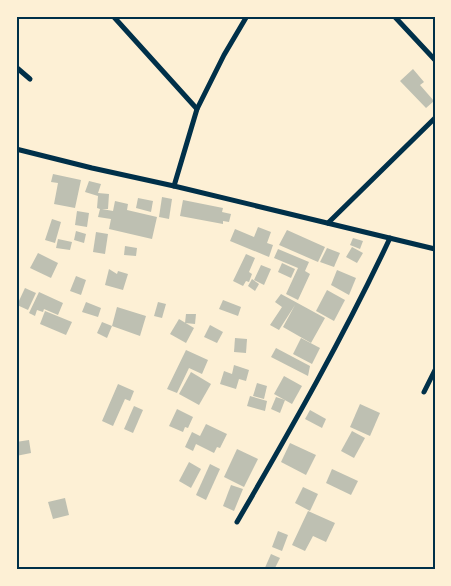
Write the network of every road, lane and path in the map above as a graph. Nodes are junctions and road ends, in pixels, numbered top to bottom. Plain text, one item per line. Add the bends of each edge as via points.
1 (113, 16) edge
2 (246, 16) edge
3 (394, 16) edge
4 (435, 60) edge
5 (16, 67) edge
6 (30, 80) dead end
7 (198, 109) junction
8 (435, 118) edge
9 (16, 148) edge
10 (174, 186) junction
11 (328, 223) junction
12 (390, 238) junction
13 (435, 249) edge
14 (435, 370) edge
15 (424, 392) dead end
16 (236, 522) dead end

1 - 7 street
2 - 7 street
3 - 4 street
5 - 6 street
7 - 10 street
8 - 11 street
9 - 10 street
10 - 11 street
11 - 12 street
12 - 13 street
12 - 16 street via 324,369
14 - 15 street

